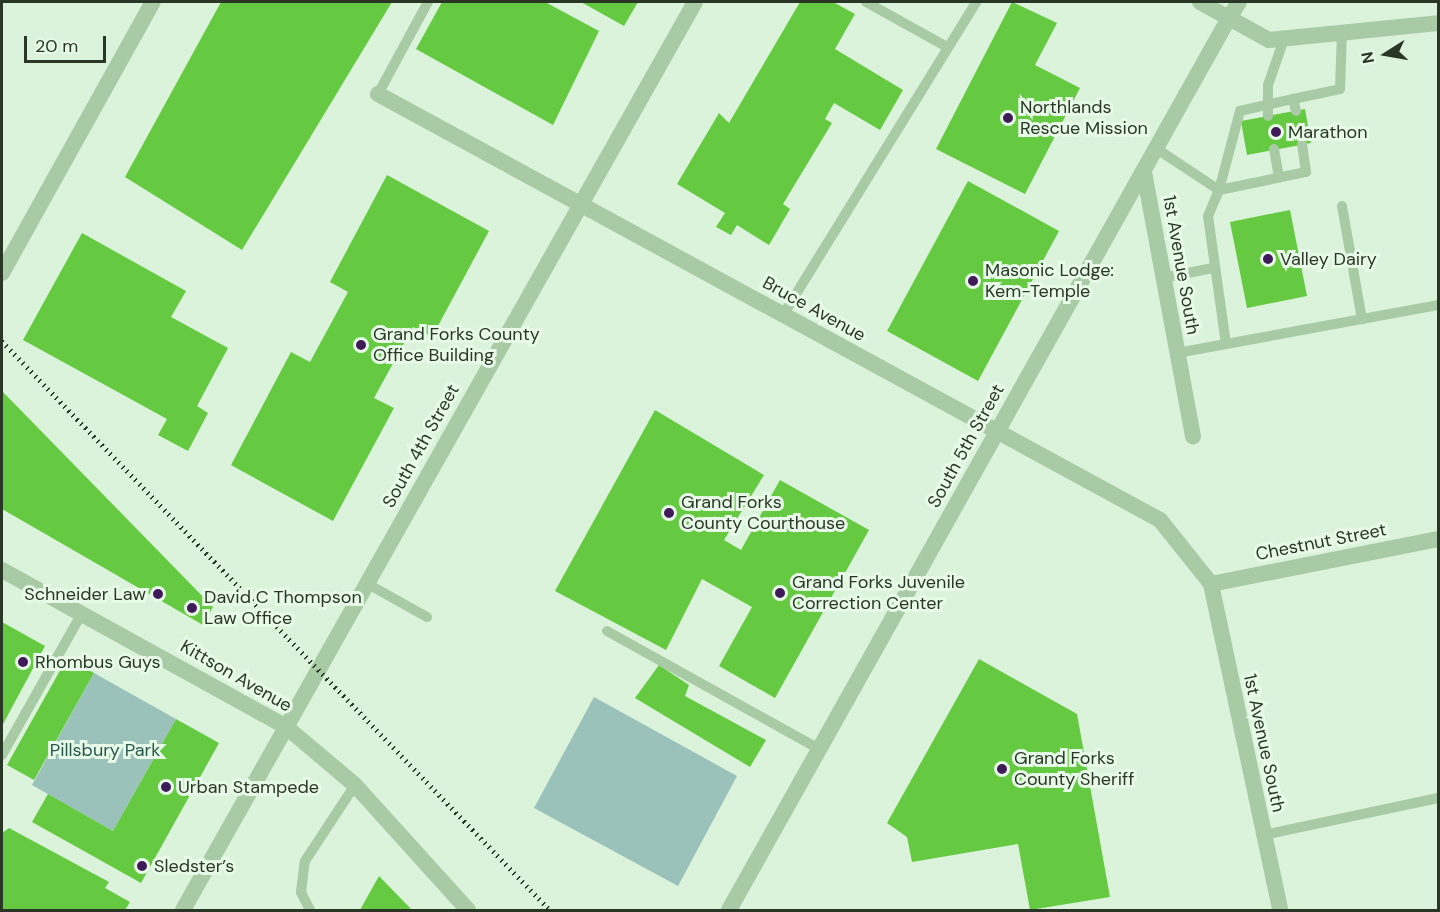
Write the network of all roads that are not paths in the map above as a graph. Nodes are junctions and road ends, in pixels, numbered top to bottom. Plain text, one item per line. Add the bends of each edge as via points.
1 (153, 2) edge
2 (428, 2) edge
3 (695, 2) edge
4 (866, 2) edge
5 (976, 2) edge
6 (1200, 2) edge
7 (1239, 2) edge
8 (1229, 18) junction
9 (1438, 23) edge
10 (1342, 33) junction
11 (1284, 39) junction
12 (948, 47) junction
13 (378, 94) joint
14 (1293, 99) junction
15 (1267, 104) junction
16 (1296, 111) dead end
17 (1268, 116) dead end
18 (1302, 144) dead end
19 (1156, 149) junction
20 (1274, 149) dead end
21 (1144, 172) junction
22 (1279, 177) junction
23 (1219, 190) junction
24 (579, 204) junction
25 (1342, 206) dead end
26 (1213, 268) junction
27 (2, 273) edge
28 (1163, 278) junction
29 (1438, 305) edge
30 (783, 315) junction
31 (1362, 319) junction
32 (1226, 344) junction
33 (1177, 353) junction
34 (996, 430) junction
35 (1193, 436) dead end
36 (1438, 539) edge
37 (2, 570) edge
38 (366, 583) junction
39 (1211, 584) junction
40 (82, 613) junction
41 (427, 618) dead end
42 (607, 631) dead end
43 (285, 726) junction
44 (819, 749) junction
45 (2, 755) edge
46 (355, 785) junction
47 (1438, 798) edge
48 (1264, 835) junction
49 (183, 910) edge
50 (310, 910) edge
51 (468, 910) edge
52 (729, 910) edge
53 (1280, 910) edge

1 - 27 street
2 - 13 lane
3 - 24 street, South 4th Street
4 - 12 lane
5 - 12 lane
6 - 8 street
7 - 8 street, South 5th Street
8 - 11 street via 1269,40
8 - 19 street, South 5th Street
9 - 10 street
10 - 11 street
10 - 14 lane via 1340,90
11 - 15 lane
12 - 30 lane
13 - 24 street, Bruce Avenue
14 - 15 lane
14 - 16 lane
15 - 17 lane
15 - 23 lane via 1240,111
18 - 22 lane via 1306,172
19 - 21 street, South 5th Street
19 - 23 lane
20 - 22 lane
21 - 28 street, 1st Avenue South
21 - 34 street, South 5th Street
22 - 23 lane
23 - 26 lane via 1208,216
24 - 30 street, Bruce Avenue
24 - 38 street, South 4th Street
25 - 31 lane
26 - 28 lane
26 - 32 lane
28 - 33 street, 1st Avenue South
29 - 31 lane
30 - 34 street, Bruce Avenue
31 - 32 lane
32 - 33 lane
33 - 35 street, 1st Avenue South
34 - 39 street, Bruce Avenue via 1160,520
34 - 44 street, South 5th Street
36 - 39 street, Chestnut Street
37 - 40 street, Kittson Avenue
38 - 41 lane
38 - 43 street, South 4th Street
39 - 48 street, 1st Avenue South
40 - 43 street, Kittson Avenue
40 - 45 lane
42 - 44 lane
43 - 46 street, Kittson Avenue
43 - 49 street, South 4th Street
44 - 52 street, South 5th Street
46 - 50 lane via 305,861 301,892
46 - 51 street, Kittson Avenue
47 - 48 lane
48 - 53 street, 1st Avenue South

